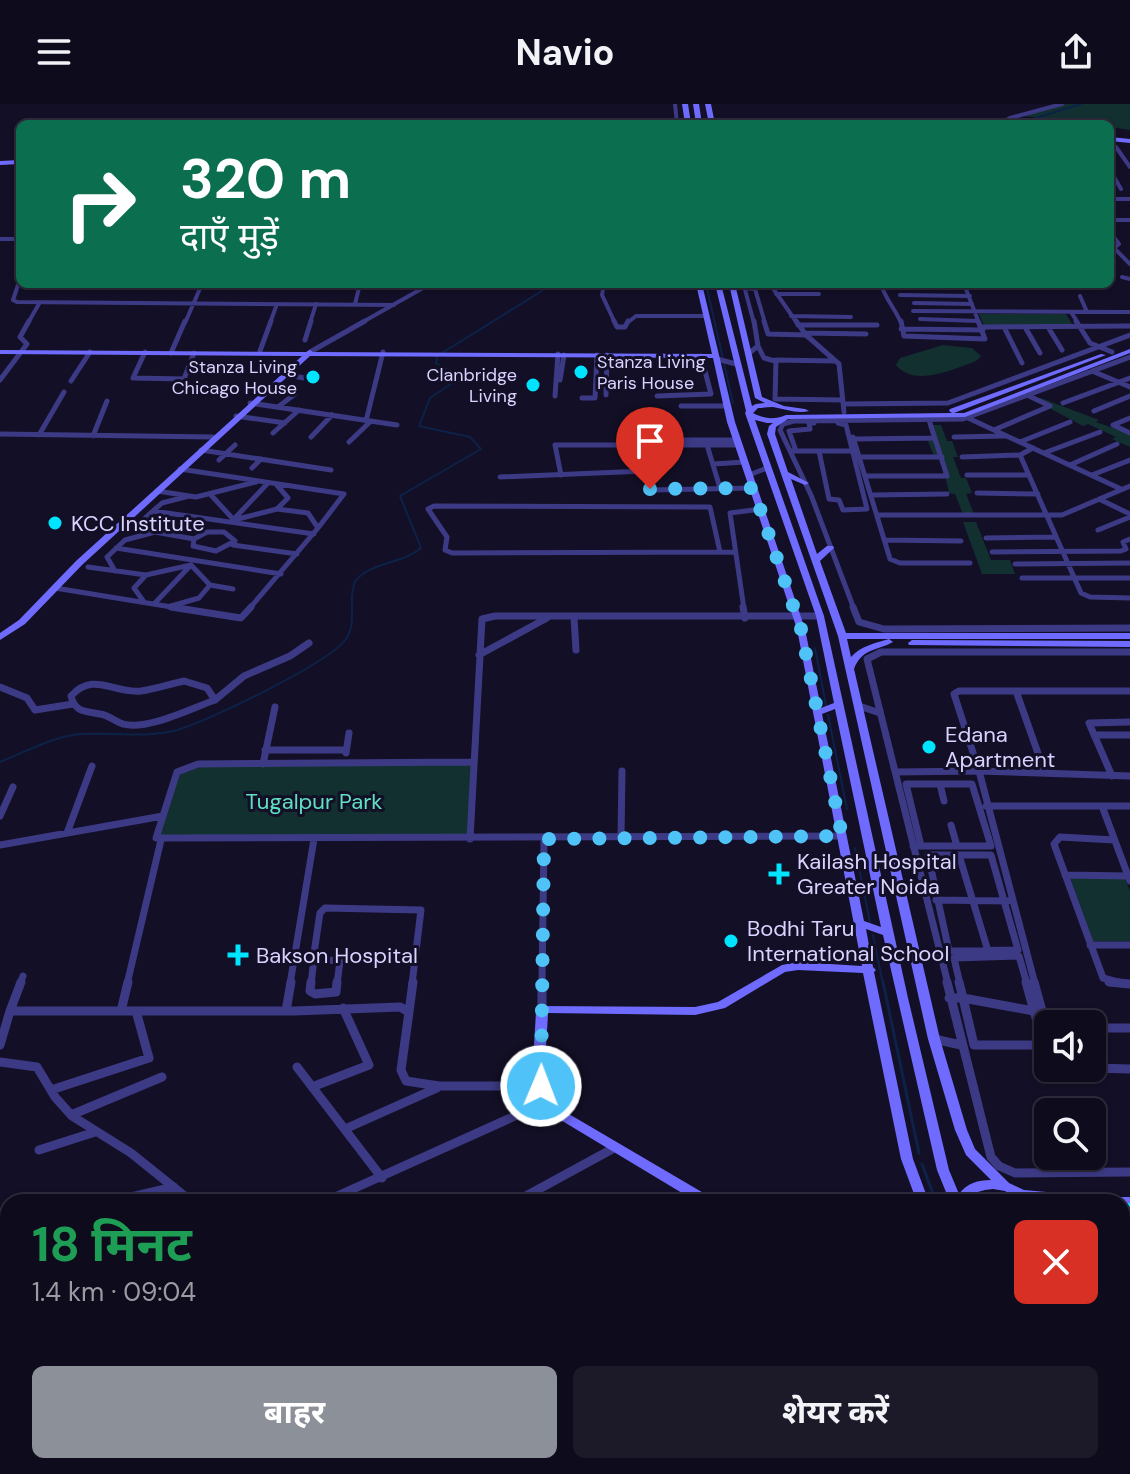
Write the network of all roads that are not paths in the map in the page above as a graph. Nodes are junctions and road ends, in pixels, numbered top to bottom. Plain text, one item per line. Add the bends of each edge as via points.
1 (1062, 104) edge
2 (1012, 120) edge
3 (1116, 147) dead end
4 (1130, 168) edge
5 (1114, 177) edge
6 (1121, 189) dead end
7 (1114, 248) edge
8 (1130, 264) edge
9 (1122, 277) dead end
10 (1130, 279) edge
11 (17, 288) edge
12 (201, 288) edge
13 (359, 288) edge
14 (423, 288) edge
15 (603, 288) edge
16 (700, 288) edge
17 (719, 288) edge
18 (733, 288) edge
19 (744, 288) edge
20 (751, 288) edge
21 (772, 288) edge
22 (882, 288) edge
23 (966, 288) edge
24 (776, 294) junction
25 (819, 294) dead end
26 (900, 295) dead end
27 (970, 296) junction
28 (1080, 296) dead end
29 (40, 302) junction
30 (195, 303) junction
31 (914, 303) dead end
32 (277, 304) junction
33 (316, 304) junction
34 (355, 304) junction
35 (972, 304) junction
36 (394, 305) junction
37 (762, 310) junction
38 (750, 311) junction
39 (913, 311) dead end
40 (976, 312) junction
41 (1071, 312) junction
42 (1087, 312) junction
43 (1130, 312) edge
44 (707, 316) junction
45 (791, 316) junction
46 (851, 317) dead end
47 (920, 319) dead end
48 (798, 325) junction
49 (877, 325) dead end
50 (981, 326) junction
51 (1130, 326) edge
52 (1004, 327) junction
53 (1025, 327) junction
54 (1048, 327) junction
55 (1080, 327) junction
56 (757, 332) junction
57 (767, 332) junction
58 (804, 334) junction
59 (866, 334) dead end
60 (1130, 335) edge
61 (305, 340) dead end
62 (758, 346) junction
63 (1098, 347) junction
64 (1062, 350) dead end
65 (260, 351) junction
66 (1130, 351) edge
67 (0, 352) edge
68 (20, 352) junction
69 (90, 352) junction
70 (145, 352) junction
71 (1112, 352) junction
72 (171, 353) junction
73 (194, 353) junction
74 (308, 353) junction
75 (383, 353) junction
76 (1040, 353) dead end
77 (561, 354) junction
78 (748, 354) junction
79 (597, 355) junction
80 (607, 355) junction
81 (701, 356) junction
82 (718, 358) junction
83 (775, 361) junction
84 (836, 361) junction
85 (1022, 363) dead end
86 (733, 364) junction
87 (1092, 371) junction
88 (1062, 373) junction
89 (283, 374) junction
90 (304, 378) dead end
91 (1130, 378) edge
92 (0, 380) edge
93 (1009, 380) junction
94 (71, 381) dead end
95 (560, 382) dead end
96 (1119, 382) junction
97 (1019, 384) junction
98 (1130, 387) edge
99 (64, 392) dead end
100 (295, 394) dead end
101 (606, 395) dead end
102 (555, 396) dead end
103 (657, 396) dead end
104 (1029, 396) junction
105 (1130, 396) edge
106 (582, 398) dead end
107 (107, 401) dead end
108 (250, 403) junction
109 (1063, 403) dead end
110 (681, 406) dead end
111 (727, 406) junction
112 (278, 407) junction
113 (779, 407) junction
114 (844, 409) junction
115 (299, 410) junction
116 (1094, 411) dead end
117 (750, 413) junction
118 (332, 415) junction
119 (236, 416) junction
120 (783, 418) junction
121 (868, 418) junction
122 (968, 418) junction
123 (1130, 418) edge
124 (929, 420) junction
125 (368, 421) junction
126 (1070, 422) dead end
127 (285, 423) junction
128 (397, 425) dead end
129 (994, 430) junction
130 (1100, 432) dead end
131 (273, 433) dead end
132 (1130, 433) edge
133 (0, 434) edge
134 (39, 435) junction
135 (93, 436) junction
136 (1007, 436) junction
137 (213, 437) junction
138 (311, 437) dead end
139 (954, 437) dead end
140 (935, 438) junction
141 (854, 439) junction
142 (634, 440) dead end
143 (349, 442) dead end
144 (1020, 442) junction
145 (738, 443) junction
146 (1117, 444) dead end
147 (235, 445) dead end
148 (707, 445) junction
149 (1033, 448) junction
150 (201, 450) junction
151 (793, 451) junction
152 (819, 451) junction
153 (852, 451) junction
154 (1044, 453) junction
155 (226, 454) junction
156 (1020, 455) junction
157 (860, 457) junction
158 (942, 457) junction
159 (962, 457) dead end
160 (261, 459) junction
161 (642, 459) dead end
162 (219, 460) dead end
163 (1130, 460) edge
164 (745, 462) junction
165 (713, 464) junction
166 (1070, 465) junction
167 (252, 468) dead end
168 (767, 468) junction
169 (180, 469) junction
170 (331, 470) dead end
171 (645, 471) junction
172 (784, 473) junction
173 (561, 475) junction
174 (749, 475) junction
175 (967, 475) dead end
176 (1029, 475) junction
177 (1092, 475) junction
178 (866, 476) junction
179 (500, 477) dead end
180 (260, 481) junction
181 (272, 483) junction
182 (805, 483) junction
183 (1130, 486) edge
184 (720, 488) junction
185 (753, 488) junction
186 (1121, 489) junction
187 (157, 491) junction
188 (977, 493) dead end
189 (210, 494) junction
190 (947, 494) dead end
191 (1038, 494) junction
192 (872, 495) junction
193 (189, 496) junction
194 (1099, 499) junction
195 (277, 509) junction
196 (761, 509) junction
197 (153, 511) junction
198 (878, 515) junction
199 (1047, 515) junction
200 (1130, 515) edge
201 (233, 521) junction
202 (1098, 530) dead end
203 (316, 531) junction
204 (155, 532) junction
205 (224, 532) junction
206 (1056, 537) junction
207 (986, 538) dead end
208 (194, 539) junction
209 (1130, 539) edge
210 (792, 540) junction
211 (886, 540) junction
212 (961, 541) dead end
213 (812, 544) junction
214 (233, 545) junction
215 (116, 548) junction
216 (830, 548) junction
217 (1062, 550) junction
218 (205, 551) junction
219 (720, 552) junction
220 (734, 552) junction
221 (992, 552) dead end
222 (297, 554) junction
223 (817, 559) junction
224 (193, 563) junction
225 (970, 563) dead end
226 (1068, 563) junction
227 (1130, 563) edge
228 (1015, 564) dead end
229 (88, 567) dead end
230 (115, 571) junction
231 (281, 574) junction
232 (146, 575) junction
233 (1074, 577) junction
234 (1022, 578) dead end
235 (1130, 578) edge
236 (210, 585) junction
237 (55, 588) junction
238 (233, 589) dead end
239 (1130, 598) edge
240 (144, 602) junction
241 (154, 604) junction
242 (169, 606) junction
243 (820, 616) junction
244 (836, 616) junction
245 (549, 617) junction
246 (574, 617) junction
247 (797, 617) junction
248 (745, 618) junction
249 (1130, 628) edge
250 (1130, 636) edge
251 (0, 637) edge
252 (843, 639) junction
253 (886, 639) junction
254 (309, 643) dead end
255 (969, 644) junction
256 (1130, 644) edge
257 (576, 650) dead end
258 (980, 652) junction
259 (1130, 652) edge
260 (479, 655) junction
261 (850, 668) junction
262 (0, 687) edge
263 (1016, 691) junction
264 (1130, 691) edge
265 (215, 700) junction
266 (73, 704) junction
267 (840, 704) junction
268 (859, 706) junction
269 (275, 707) dead end
270 (818, 712) junction
271 (880, 713) junction
272 (1130, 722) edge
273 (349, 733) dead end
274 (1094, 735) junction
275 (1130, 735) edge
276 (846, 744) junction
277 (265, 750) junction
278 (346, 750) junction
279 (868, 752) junction
280 (472, 762) junction
281 (345, 763) junction
282 (263, 764) junction
283 (92, 766) dead end
284 (622, 771) dead end
285 (979, 771) junction
286 (896, 772) junction
287 (1045, 773) junction
288 (1112, 776) junction
289 (1130, 776) edge
290 (902, 784) junction
291 (940, 784) junction
292 (13, 787) dead end
293 (944, 801) dead end
294 (986, 806) junction
295 (1102, 806) junction
296 (1130, 806) edge
297 (0, 816) edge
298 (163, 816) junction
299 (951, 825) dead end
300 (67, 833) junction
301 (842, 836) junction
302 (621, 837) junction
303 (314, 839) junction
304 (470, 839) junction
305 (544, 839) junction
306 (161, 840) junction
307 (1114, 840) junction
308 (0, 845) edge
309 (917, 846) junction
310 (958, 851) junction
311 (1065, 875) junction
312 (1129, 878) edge
313 (926, 900) junction
314 (938, 900) junction
315 (973, 901) junction
316 (1008, 901) junction
317 (860, 923) junction
318 (299, 929) junction
319 (317, 930) junction
320 (888, 933) junction
321 (1090, 945) junction
322 (1130, 945) edge
323 (988, 951) junction
324 (314, 956) junction
325 (294, 959) junction
326 (870, 970) junction
327 (23, 976) dead end
328 (1130, 984) edge
329 (949, 998) junction
330 (963, 998) junction
331 (343, 1008) junction
332 (542, 1009) junction
333 (1038, 1010) edge
334 (1038, 1010) edge
335 (10, 1011) junction
336 (121, 1011) junction
337 (136, 1011) junction
338 (286, 1011) junction
339 (1034, 1011) edge
340 (409, 1012) junction
341 (1106, 1028) edge
342 (1130, 1028) edge
343 (934, 1039) junction
344 (0, 1045) edge
345 (961, 1045) junction
346 (1034, 1045) edge
347 (0, 1062) edge
348 (297, 1067) dead end
349 (1106, 1068) edge
350 (1130, 1069) edge
351 (162, 1077) dead end
352 (439, 1086) junction
353 (541, 1086) junction
354 (312, 1087) junction
355 (51, 1090) junction
356 (546, 1102) junction
357 (71, 1115) junction
358 (345, 1129) junction
359 (95, 1132) junction
360 (616, 1147) junction
361 (39, 1150) dead end
362 (1130, 1172) edge
363 (382, 1178) junction
364 (1004, 1185) junction
365 (174, 1187) junction
366 (144, 1194) edge
367 (182, 1194) edge
368 (343, 1194) edge
369 (530, 1194) edge
370 (694, 1194) edge
371 (920, 1194) edge
372 (955, 1194) edge
373 (966, 1194) edge
374 (1019, 1194) edge

1 - 2 street
3 - 4 street
5 - 6 street
7 - 8 street
9 - 10 street
11 - 29 street via 13,301
12 - 30 street
13 - 34 street
14 - 36 street
15 - 44 street via 617,327 625,327 632,317
16 - 44 street
17 - 86 street
18 - 78 street
19 - 38 street
20 - 37 street
21 - 24 street
22 - 50 street via 901,329
23 - 27 street
24 - 25 street
24 - 45 street
26 - 27 street
27 - 35 street
28 - 42 street
29 - 30 street
29 - 68 street via 21,336 27,343
30 - 32 street
30 - 72 street
31 - 35 street
32 - 33 street
32 - 65 street
33 - 34 street
33 - 61 street
34 - 36 street
35 - 40 street
36 - 74 street
37 - 38 street
37 - 57 street
38 - 56 street
39 - 40 street
40 - 41 street
40 - 50 street
41 - 42 street
41 - 55 street
42 - 43 street
44 - 82 street
45 - 46 street
45 - 48 street
47 - 50 street
48 - 49 street
48 - 58 street
50 - 52 street
51 - 55 street
52 - 53 street
52 - 85 street
53 - 54 street
53 - 76 street
54 - 55 street
54 - 64 street
55 - 63 street
56 - 57 street
56 - 62 street
57 - 58 street
58 - 59 street
58 - 84 street
60 - 63 street
62 - 78 street
62 - 83 street via 760,355
63 - 71 street
63 - 93 street
65 - 73 street
65 - 74 street
66 - 71 street
66 - 87 street
66 - 88 street
67 - 68 street
68 - 69 street
68 - 92 street
69 - 70 street
69 - 94 street
70 - 72 street
70 - 73 street via 133,378 184,379
71 - 88 street
72 - 73 street
74 - 75 street
74 - 89 street
75 - 77 street
75 - 125 street
77 - 79 street
77 - 95 street
77 - 102 street
78 - 113 street via 759,398
79 - 80 street
79 - 106 street via 595,398
80 - 81 street
80 - 101 street
81 - 82 street
81 - 103 street via 711,394
82 - 86 street
82 - 111 street
83 - 84 street
83 - 114 street via 776,399
84 - 114 street
86 - 117 street
87 - 96 street
87 - 104 street
88 - 97 street
88 - 121 street via 965,415
89 - 90 street
89 - 108 street
91 - 96 street
93 - 97 street
93 - 114 street via 945,404
96 - 98 street
96 - 109 street
97 - 114 street via 947,412
99 - 134 street
100 - 112 street
104 - 122 street
104 - 129 street via 1050,406
105 - 116 street
107 - 135 street
108 - 112 street
108 - 119 street
110 - 111 street
111 - 145 street
112 - 115 street
113 - 114 street
113 - 117 street via 762,405
113 - 120 street via 787,412
114 - 121 street
114 - 141 street
114 - 151 street via 783,424 780,430
115 - 118 street
115 - 127 street
117 - 120 street via 767,421
117 - 168 street
118 - 125 street
118 - 138 street
119 - 127 street
119 - 137 street
120 - 121 street
120 - 172 street via 771,434
121 - 124 street
122 - 124 street
122 - 129 street
123 - 132 street via 1113,425
124 - 140 street
125 - 128 street
125 - 143 street
126 - 144 street
127 - 131 street
129 - 136 street
130 - 154 street
133 - 134 street
134 - 135 street
135 - 137 street
136 - 139 street
136 - 144 street
137 - 150 street
140 - 141 street
140 - 158 street
141 - 157 street
142 - 145 street
144 - 149 street
145 - 148 street
145 - 164 street
146 - 166 street
147 - 155 street
148 - 165 street
148 - 173 street via 555,445
149 - 154 street
149 - 156 street
150 - 155 street
150 - 169 street
151 - 152 street
151 - 153 street via 790,429 810,429 809,423 846,425
151 - 182 street
152 - 153 street
152 - 153 street via 829,499 839,500 843,510 862,510 868,505
154 - 166 street
155 - 160 street
155 - 162 street
156 - 159 street
156 - 176 street
157 - 158 street
157 - 178 street
158 - 178 street via 946,476
160 - 167 street
160 - 170 street
161 - 171 street
163 - 177 street
164 - 165 street
164 - 174 street
165 - 184 street
166 - 177 street
168 - 174 street
168 - 210 street
169 - 180 street
169 - 187 street
171 - 173 street
171 - 184 street via 655,491
172 - 182 street
172 - 213 street
173 - 179 street
174 - 185 street
175 - 176 street
176 - 191 street
177 - 186 street
178 - 192 street
180 - 181 street
180 - 189 street
181 - 195 street via 288,498
181 - 201 street
181 - 203 street via 344,494
182 - 216 street
183 - 186 street
184 - 185 street
185 - 196 street
186 - 194 street
187 - 193 street
187 - 237 street
188 - 191 street
189 - 193 street
189 - 201 street
190 - 192 street
191 - 199 street
192 - 198 street
193 - 197 street
194 - 199 street via 1065,514
194 - 200 street
195 - 201 street
195 - 203 street via 308,513
196 - 220 street via 730,513
196 - 247 street
197 - 201 street
197 - 204 street via 145,518
198 - 199 street
198 - 211 street
199 - 206 street
200 - 202 street
201 - 203 street
201 - 205 street
203 - 222 street
204 - 208 street
204 - 215 street
205 - 208 street
205 - 214 street via 234,537
206 - 207 street
206 - 217 street
208 - 218 street via 193,546
209 - 217 street via 1121,551
210 - 213 street via 804,538 806,546
210 - 243 street
211 - 212 street
211 - 225 street via 893,562
213 - 223 street
214 - 218 street
214 - 222 street
215 - 224 street
215 - 230 street via 107,557
216 - 223 street
216 - 249 street via 859,622 869,627
217 - 221 street
217 - 226 street
218 - 224 street
219 - 219 street via 452,553 444,548 447,537 428,509 710,507
219 - 220 street
220 - 248 street
222 - 231 street
223 - 244 street
224 - 231 street
224 - 232 street
224 - 236 street
224 - 241 street
226 - 227 street
226 - 228 street
226 - 233 street
229 - 230 street
230 - 232 street
231 - 242 street via 241,618
232 - 240 street via 134,588
233 - 234 street
233 - 235 street
233 - 239 street via 1085,596
236 - 238 street
236 - 242 street via 199,598
237 - 240 street
237 - 251 street
240 - 241 street
241 - 242 street
243 - 247 street
243 - 267 street
244 - 252 street
244 - 253 street via 852,628
245 - 246 street
245 - 260 street
245 - 260 street via 482,619
246 - 248 street
246 - 257 street
247 - 248 street
247 - 270 street
250 - 253 street
252 - 253 street
252 - 261 street
253 - 255 street
253 - 261 street via 862,650
254 - 265 street via 244,676
255 - 256 street
255 - 258 street
258 - 259 street
258 - 271 street via 869,656
260 - 280 street
261 - 268 street
262 - 266 street via 27,698 35,710
263 - 264 street
263 - 285 street via 954,694
263 - 287 street
265 - 266 street via 148,724 124,725
265 - 266 street via 207,688 184,681 141,691 98,683 80,686 71,696
267 - 270 street
267 - 276 street
268 - 271 street
268 - 279 street
269 - 277 street
270 - 301 street
271 - 286 street
272 - 274 street via 1089,723
273 - 278 street
274 - 275 street
274 - 288 street
276 - 279 street via 859,760
276 - 320 street
277 - 278 street
277 - 282 street
278 - 281 street
279 - 343 street
280 - 281 street
280 - 304 street
281 - 282 street
282 - 298 street via 186,767 177,772
283 - 300 street
284 - 302 street
285 - 286 street
285 - 287 street
285 - 294 street
286 - 290 street
287 - 288 street
288 - 289 street
290 - 291 street
290 - 309 street
291 - 293 street
291 - 310 street via 972,784 991,846
292 - 297 street
294 - 295 street
294 - 316 street
295 - 296 street
295 - 307 street
298 - 300 street
298 - 306 street via 156,838
299 - 310 street
300 - 308 street
301 - 302 street
301 - 317 street
302 - 305 street
303 - 304 street
303 - 306 street
303 - 318 street
304 - 305 street
305 - 332 street
306 - 336 street
307 - 311 street via 1055,840
307 - 312 street
309 - 310 street
309 - 313 street
310 - 314 street via 928,855
310 - 315 street
310 - 316 street via 991,855
311 - 312 street
311 - 321 street
313 - 314 street
313 - 329 street
314 - 315 street
314 - 323 street via 949,951
315 - 316 street
315 - 323 street
316 - 323 street via 1018,950
316 - 333 street
317 - 320 street
317 - 326 street
318 - 319 street
318 - 325 street
319 - 324 street
319 - 340 street via 325,908 421,910
320 - 372 street via 943,1170
321 - 322 street
321 - 328 street via 1106,981
324 - 324 street via 340,961 336,992 310,991
324 - 325 street
325 - 338 street
326 - 332 street via 782,969 721,1005 695,1011
326 - 371 street via 907,1159
327 - 335 street
329 - 330 street
329 - 345 street
330 - 334 street via 954,958 1019,956
330 - 339 street
330 - 346 street via 974,1045
331 - 338 street
331 - 340 street via 388,1006
331 - 354 street via 369,1065
332 - 353 street
335 - 336 street
335 - 344 street
336 - 337 street
337 - 338 street
337 - 355 street via 149,1058
340 - 352 street via 402,1076 416,1085
341 - 342 street
343 - 345 street
343 - 364 street via 970,1152
345 - 362 street via 991,1157 999,1166 1015,1173
347 - 355 street via 37,1067
348 - 354 street
349 - 350 street
351 - 357 street
352 - 353 street
352 - 358 street
353 - 356 street
354 - 358 street
355 - 357 street
356 - 360 street
356 - 363 street
357 - 359 street
358 - 363 street
359 - 361 street
359 - 365 street
360 - 369 street
360 - 370 street
363 - 368 street
364 - 373 street via 976,1186
364 - 374 street
365 - 366 street
365 - 367 street

